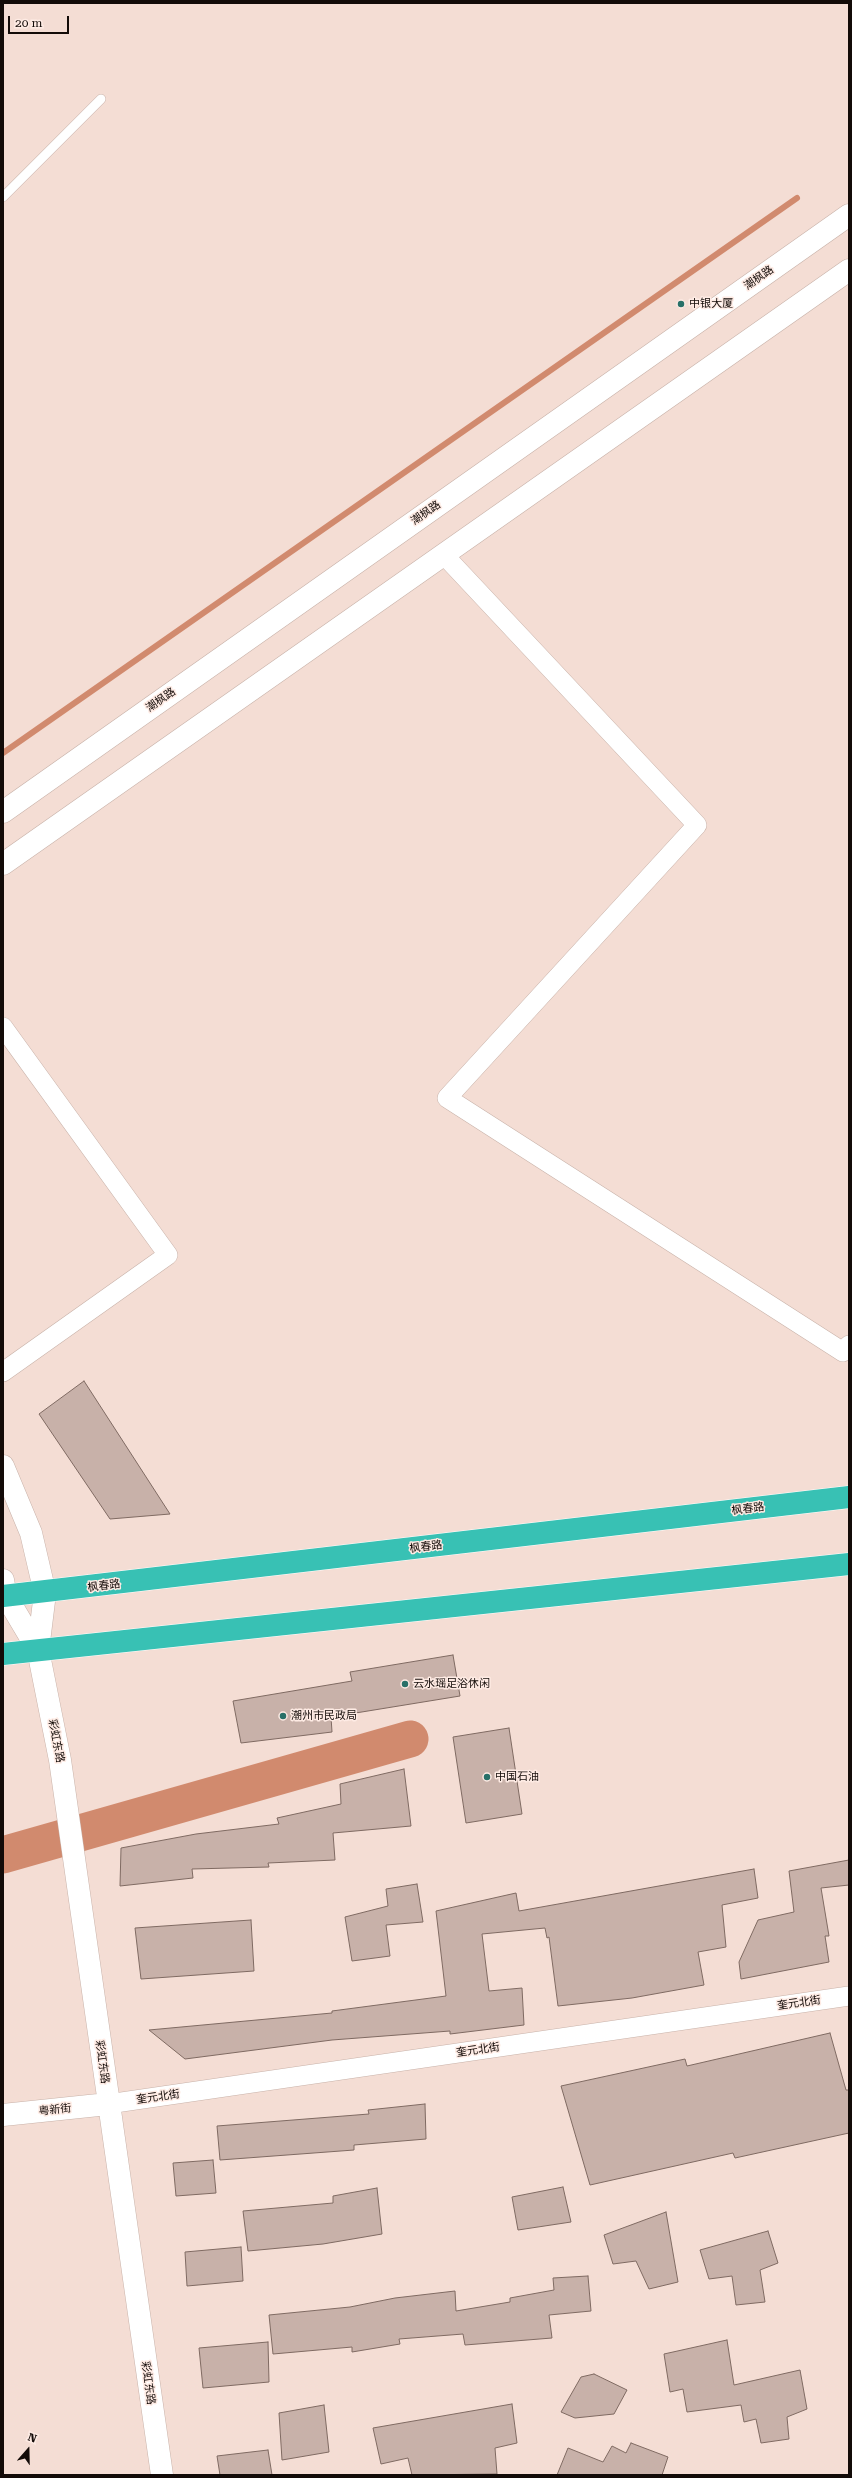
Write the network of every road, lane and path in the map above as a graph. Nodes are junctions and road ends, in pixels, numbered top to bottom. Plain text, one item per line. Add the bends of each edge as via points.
1 (101, 99) dead end
2 (3, 197) edge
3 (849, 215) edge
4 (849, 270) edge
5 (444, 555) junction
6 (3, 812) edge
7 (3, 864) edge
8 (3, 1027) edge
9 (849, 1345) edge
10 (3, 1372) edge
11 (3, 1466) edge
12 (849, 1497) edge
13 (849, 1564) edge
14 (4, 1591) edge
15 (45, 1593) junction
16 (38, 1650) junction
17 (3, 1654) edge
18 (849, 1996) edge
19 (108, 2104) junction
20 (3, 2115) edge
21 (162, 2475) edge

1 - 2 lane
3 - 6 main road, 潮枫路
4 - 5 main road
5 - 7 main road
5 - 9 street via 698,825 447,1098 843,1352
8 - 10 street via 168,1255
11 - 15 main road via 32,1533
12 - 15 highway, 枫春路
13 - 16 highway
14 - 15 highway, 枫春路
14 - 16 main road
15 - 16 main road
16 - 17 highway
16 - 19 main road, 彩虹东路 via 60,1760
18 - 19 street, 奎元北街
19 - 20 main road, 粤新街
19 - 21 main road, 彩虹东路

